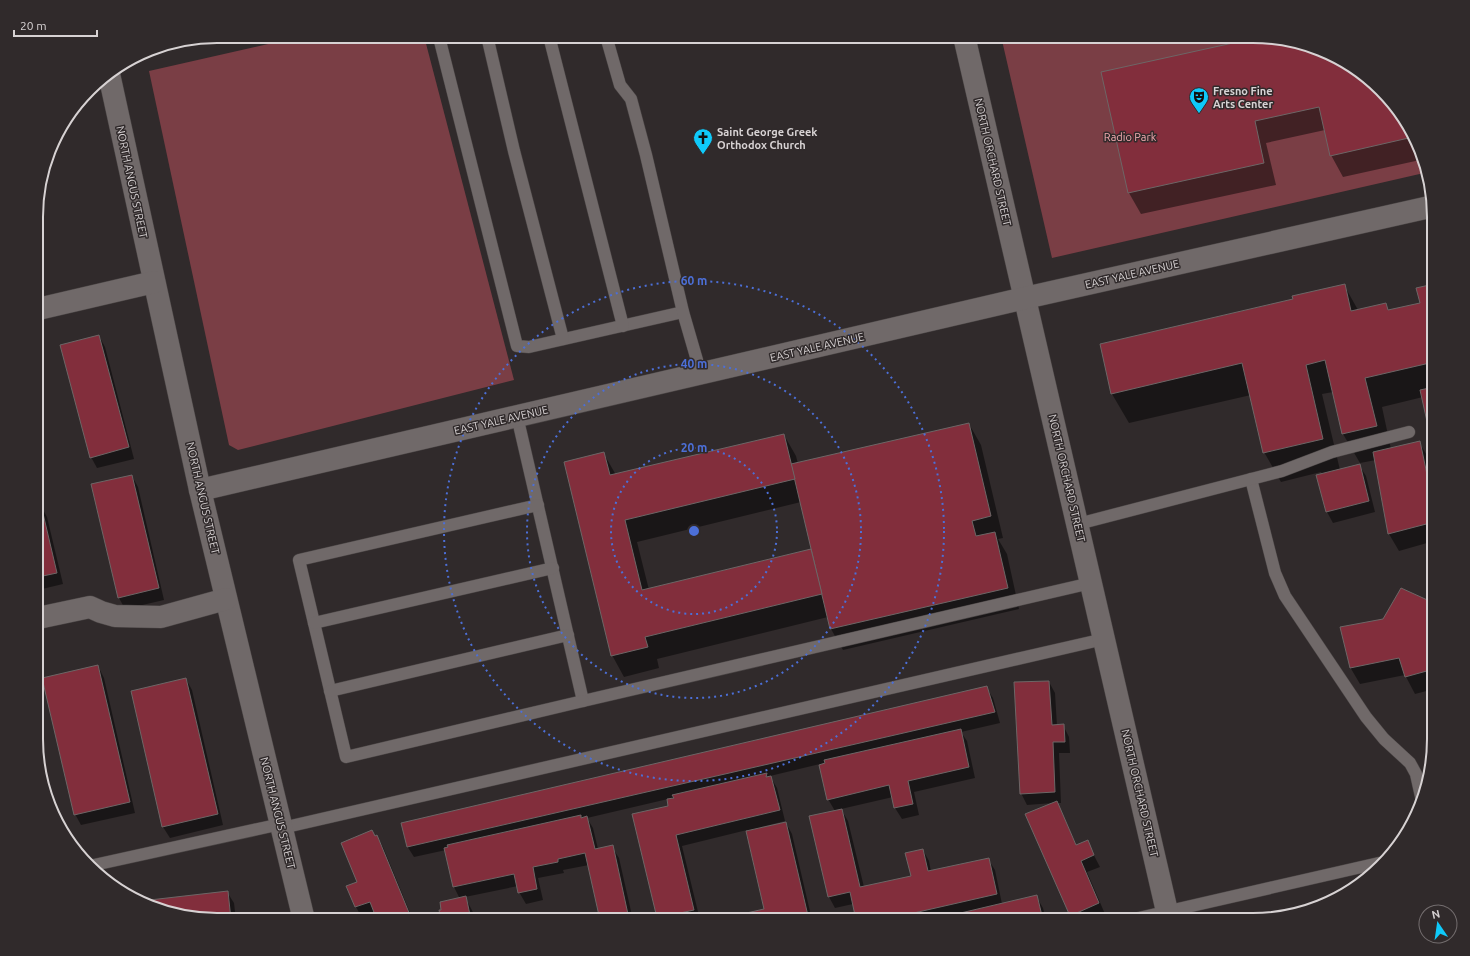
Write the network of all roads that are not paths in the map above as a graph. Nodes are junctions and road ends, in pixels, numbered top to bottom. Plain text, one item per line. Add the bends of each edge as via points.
1 (441, 43) edge
2 (488, 43) edge
3 (551, 43) edge
4 (608, 43) edge
5 (966, 43) edge
6 (110, 80) edge
7 (1427, 208) edge
8 (154, 282) junction
9 (1026, 298) junction
10 (43, 308) edge
11 (683, 312) junction
12 (622, 326) junction
13 (563, 339) junction
14 (701, 374) junction
15 (517, 416) junction
16 (1409, 432) dead end
17 (1251, 479) junction
18 (200, 490) junction
19 (538, 505) junction
20 (1078, 524) junction
21 (553, 568) junction
22 (1091, 583) junction
23 (226, 599) junction
24 (43, 617) edge
25 (314, 623) junction
26 (568, 634) junction
27 (1104, 639) junction
28 (330, 691) junction
29 (583, 701) junction
30 (1419, 790) edge
31 (281, 826) junction
32 (96, 864) edge
33 (1374, 864) edge
34 (302, 913) edge
35 (1168, 913) edge
36 (1176, 913) edge

1 - 13 lane via 517,346 529,347
2 - 13 lane
3 - 12 lane
4 - 11 lane via 620,85 632,99
5 - 9 street, NORTH ORCHARD STREET
6 - 8 street, NORTH ANGUS STREET
7 - 9 street, EAST YALE AVENUE
8 - 10 street
8 - 18 street, NORTH ANGUS STREET
9 - 14 street, EAST YALE AVENUE
9 - 20 street, NORTH ORCHARD STREET
11 - 12 lane
11 - 14 lane
12 - 13 lane
14 - 15 street, EAST YALE AVENUE
15 - 18 street, EAST YALE AVENUE
15 - 19 lane
16 - 17 lane via 1332,452 1282,471
17 - 20 lane
17 - 30 lane via 1275,573 1284,596 1366,717 1410,764 1416,774
18 - 23 street, NORTH ANGUS STREET
19 - 21 lane
19 - 25 lane via 299,560
20 - 22 street, NORTH ORCHARD STREET
21 - 25 lane
21 - 26 lane
22 - 27 street, NORTH ORCHARD STREET
22 - 29 lane
23 - 24 street via 161,617 115,616 90,607
23 - 31 street, NORTH ANGUS STREET
25 - 28 lane
26 - 28 lane
26 - 29 lane
27 - 31 lane
27 - 35 street, NORTH ORCHARD STREET
28 - 29 lane via 346,757
31 - 32 lane
31 - 34 street, NORTH ANGUS STREET
33 - 36 lane

